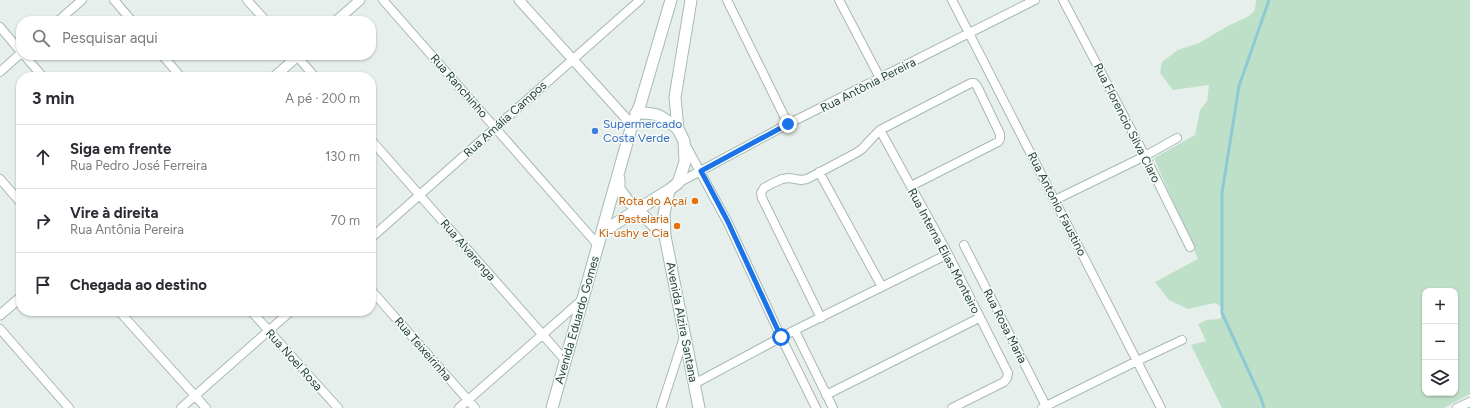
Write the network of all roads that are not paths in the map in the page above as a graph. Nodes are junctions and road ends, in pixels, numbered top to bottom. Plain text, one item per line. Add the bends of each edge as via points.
1 (82, 0) edge
2 (114, 0) edge
3 (247, 0) edge
4 (360, 0) edge
5 (383, 0) edge
6 (520, 0) edge
7 (640, 0) edge
8 (671, 0) edge
9 (691, 0) edge
10 (727, 0) edge
11 (839, 0) edge
12 (952, 0) edge
13 (1035, 0) edge
14 (1063, 0) edge
15 (64, 16) edge
16 (128, 16) edge
17 (261, 16) edge
18 (342, 16) edge
19 (0, 27) edge
20 (970, 34) junction
21 (16, 47) edge
22 (16, 58) edge
23 (572, 59) junction
24 (28, 60) edge
25 (166, 60) edge
26 (292, 60) edge
27 (301, 60) edge
28 (0, 72) edge
29 (39, 72) edge
30 (177, 72) edge
31 (279, 72) edge
32 (312, 72) edge
33 (880, 78) junction
34 (617, 109) junction
35 (636, 113) junction
36 (788, 124) junction
37 (632, 126) junction
38 (496, 128) junction
39 (678, 129) junction
40 (880, 130) junction
41 (1177, 138) dead end
42 (684, 141) junction
43 (376, 146) edge
44 (1145, 156) junction
45 (701, 171) junction
46 (820, 172) junction
47 (619, 175) junction
48 (0, 179) edge
49 (678, 183) junction
50 (910, 186) junction
51 (669, 190) junction
52 (420, 195) junction
53 (16, 197) edge
54 (1055, 200) junction
55 (638, 209) junction
56 (602, 232) junction
57 (376, 234) edge
58 (665, 236) junction
59 (964, 244) dead end
60 (598, 245) junction
61 (1190, 246) dead end
62 (948, 254) junction
63 (882, 287) junction
64 (376, 296) edge
65 (582, 299) junction
66 (16, 302) edge
67 (0, 316) edge
68 (123, 316) edge
69 (256, 316) edge
70 (286, 316) edge
71 (821, 318) junction
72 (979, 318) junction
73 (0, 329) edge
74 (269, 331) junction
75 (795, 331) junction
76 (542, 335) junction
77 (684, 337) junction
78 (781, 337) junction
79 (1182, 340) dead end
80 (565, 360) junction
81 (1138, 360) junction
82 (694, 384) junction
83 (826, 395) junction
84 (195, 396) junction
85 (468, 400) junction
86 (1470, 402) edge
87 (1045, 407) edge
88 (69, 408) edge
89 (181, 408) edge
90 (206, 408) edge
91 (338, 408) edge
92 (459, 408) edge
93 (475, 408) edge
94 (552, 408) edge
95 (661, 408) edge
96 (699, 408) edge
97 (816, 408) edge
98 (833, 408) edge
99 (952, 408) edge
100 (1161, 408) edge
101 (1457, 408) edge

1 - 15 street
2 - 16 street
3 - 17 street
4 - 18 street
5 - 38 street, Rua Ranchinho
6 - 23 street
7 - 23 street, Rua Amália Campos
8 - 35 main road
9 - 39 main road via 675,97
10 - 36 street
11 - 33 street
12 - 20 street, Rua Antonio Faustino
13 - 20 street, Rua Antônia Pereira
14 - 44 street, Rua Florencio Silva Claro
19 - 21 street
20 - 33 street, Rua Antônia Pereira
20 - 54 street, Rua Antonio Faustino
22 - 28 street
23 - 34 street
23 - 38 street, Rua Amália Campos
24 - 29 street
25 - 30 street
26 - 31 street
27 - 32 street
33 - 36 street, Rua Antônia Pereira
34 - 35 street
34 - 37 street
35 - 37 main road
35 - 39 main road via 650,112 661,116
36 - 45 street, Rua Antônia Pereira
37 - 47 main road
38 - 52 street, Rua Amália Campos
38 - 60 street, Rua Ranchinho
39 - 42 main road
40 - 46 street via 862,149
40 - 50 street, Rua Interna Elias Monteiro
40 - 50 street via 971,83 977,86 1000,134 998,142
41 - 44 street
42 - 45 street
42 - 49 main road via 685,162
43 - 52 street, Rua Alvarenga
44 - 54 street
44 - 61 street, Rua Florencio Silva Claro
45 - 49 street, Rua Antônia Pereira
45 - 78 street via 728,222
46 - 63 street
46 - 71 street via 801,180 782,179 764,188 761,193
47 - 55 main road via 620,189 628,201
47 - 56 main road, Avenida Eduardo Gomes
48 - 53 street
49 - 51 main road
50 - 62 street, Rua Interna Elias Monteiro
51 - 55 main road
51 - 58 main road, Avenida Alzira Santana via 664,214
52 - 57 street, Rua Amália Campos
52 - 76 street, Rua Alvarenga
54 - 81 street, Rua Antonio Faustino
55 - 56 main road
55 - 58 main road
56 - 60 main road, Avenida Eduardo Gomes
58 - 77 main road, Avenida Alzira Santana
59 - 87 street, Rua Rosa Maria
60 - 65 main road, Avenida Eduardo Gomes
62 - 63 street
62 - 72 street, Rua Interna Elias Monteiro
63 - 71 street
64 - 85 street, Rua Teixeirinha
65 - 76 street
65 - 80 main road, Avenida Eduardo Gomes
66 - 67 street
68 - 84 street
69 - 74 street, Rua Noel Rosa
70 - 74 street
71 - 75 street
72 - 83 street
72 - 99 street, Rua Interna Elias Monteiro via 1008,373 1007,378 1004,382
73 - 88 street
74 - 84 street
74 - 91 street, Rua Noel Rosa
75 - 78 street
75 - 83 street
76 - 80 street, Rua Alvarenga
76 - 85 street
77 - 82 main road, Avenida Alzira Santana
77 - 95 street
78 - 82 street
78 - 97 street
79 - 81 street
80 - 94 main road, Avenida Eduardo Gomes
81 - 87 street
81 - 100 street, Rua Antonio Faustino
82 - 96 main road, Avenida Alzira Santana
83 - 98 street
84 - 89 street
84 - 90 street
85 - 92 street
85 - 93 street, Rua Teixeirinha
86 - 101 street

